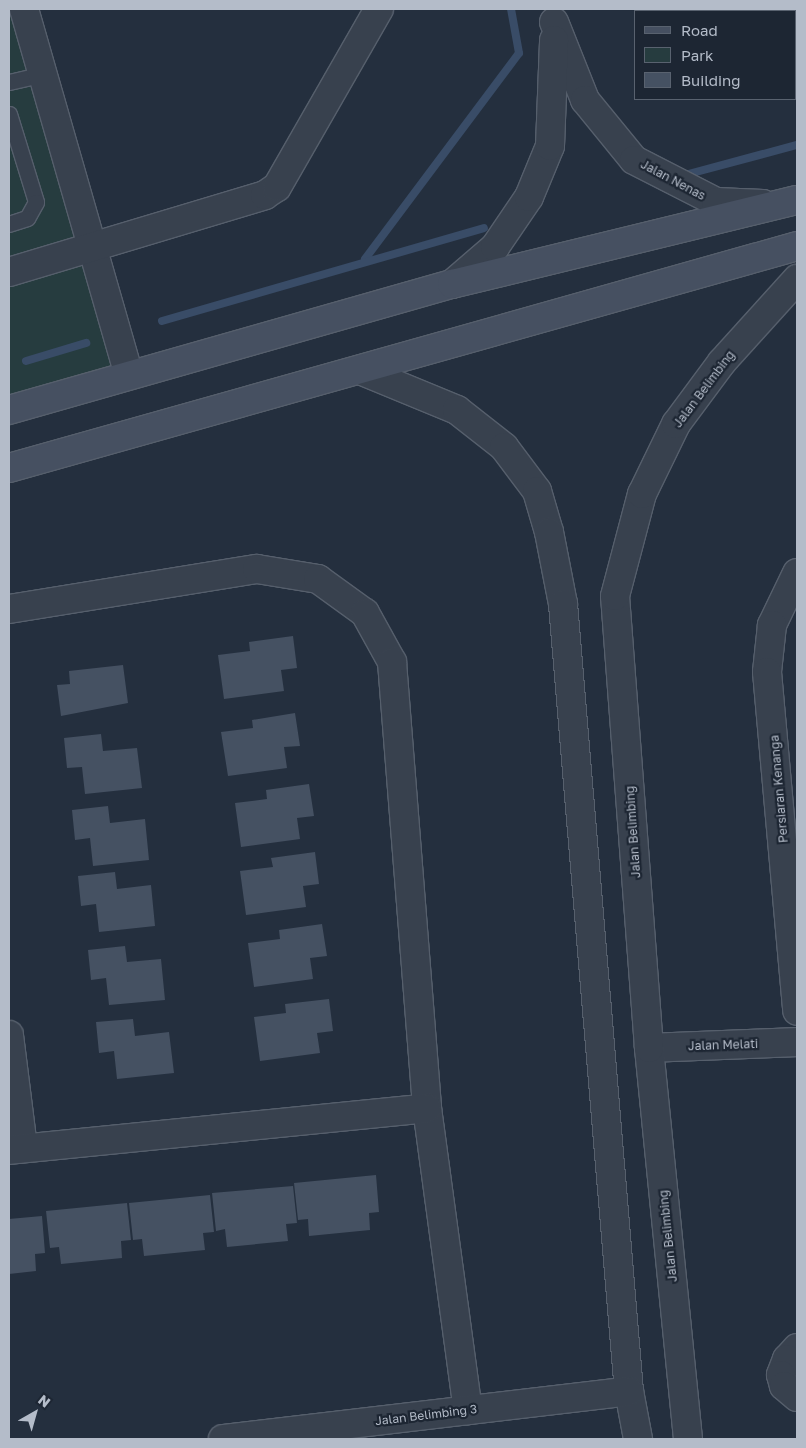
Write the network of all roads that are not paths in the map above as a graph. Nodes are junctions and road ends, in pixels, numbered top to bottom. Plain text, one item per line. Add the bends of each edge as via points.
1 (24, 9) edge
2 (379, 9) edge
3 (553, 15) edge
4 (43, 74) junction
5 (9, 82) edge
6 (9, 114) edge
7 (790, 203) edge
8 (9, 224) edge
9 (797, 246) edge
10 (93, 247) junction
11 (9, 272) edge
12 (797, 279) edge
13 (452, 284) junction
14 (360, 370) junction
15 (129, 374) junction
16 (9, 410) edge
17 (9, 468) edge
18 (797, 573) edge
19 (9, 609) edge
20 (788, 783) edge
21 (797, 1011) edge
22 (9, 1035) edge
23 (797, 1042) edge
24 (649, 1048) junction
25 (427, 1108) junction
26 (16, 1149) edge
27 (797, 1348) edge
28 (629, 1391) junction
29 (797, 1397) edge
30 (468, 1410) junction
31 (223, 1439) edge
32 (638, 1439) edge
33 (688, 1439) edge

1 - 4 street
2 - 10 street via 278,187 265,195
3 - 7 street, Jalan Nenas via 585,100 634,160 716,202
3 - 13 street, Jalan Nenas via 550,146 529,197 495,247
4 - 5 lane
4 - 10 street
6 - 8 lane via 36,202 27,218
7 - 13 main road
9 - 14 main road
10 - 11 street
10 - 15 street
12 - 24 street, Jalan Belimbing via 722,362 676,424 642,494 615,596
13 - 15 main road
14 - 17 main road
14 - 28 street via 457,410 504,447 537,491 549,532 563,604
15 - 16 main road
18 - 20 street, Persiaran Kenanga via 772,625 767,672
19 - 25 street via 257,569 318,579 365,613 392,662
20 - 21 street, Persiaran Kenanga
22 - 26 street
23 - 24 street, Jalan Melati
24 - 33 street, Jalan Belimbing
25 - 26 street
25 - 30 street
27 - 29 street via 786,1359 781,1375 784,1386
28 - 30 street, Jalan Belimbing 3
28 - 32 street
30 - 31 street, Jalan Belimbing 3

